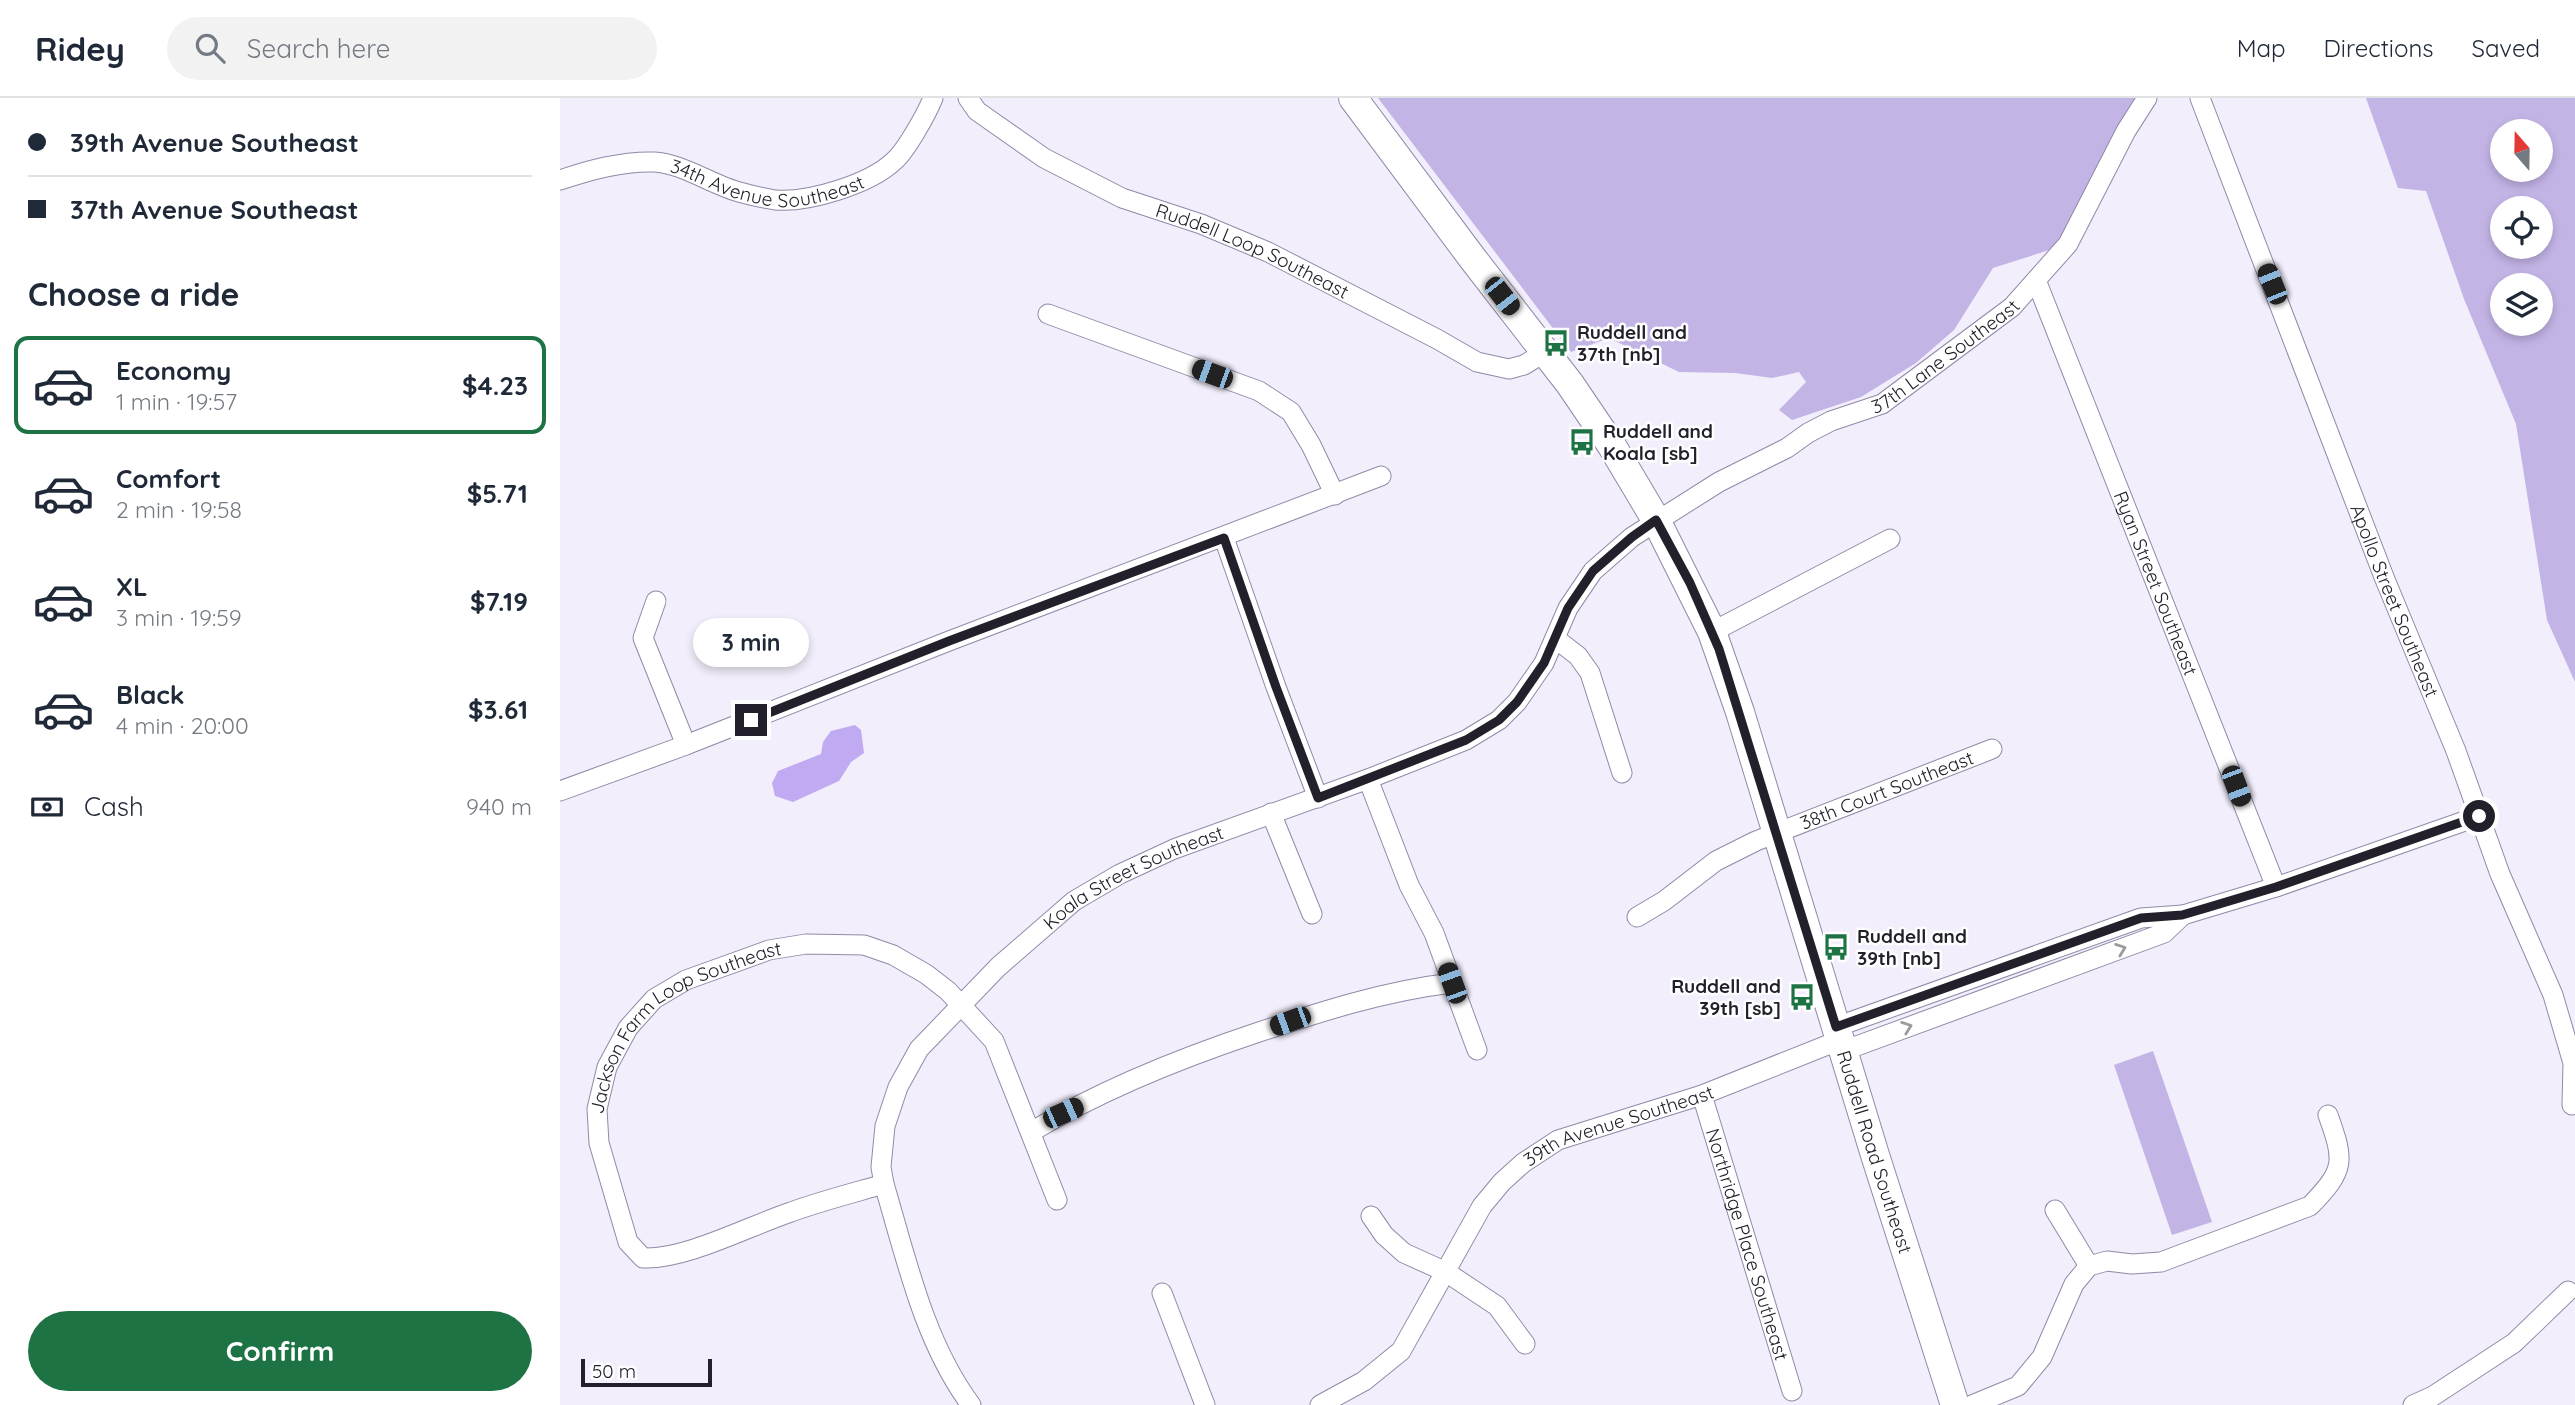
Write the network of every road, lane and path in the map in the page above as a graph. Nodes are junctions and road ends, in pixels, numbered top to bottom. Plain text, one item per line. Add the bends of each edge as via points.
1 (933, 98) edge
2 (968, 98) edge
3 (1353, 98) edge
4 (2147, 98) edge
5 (2200, 98) edge
6 (560, 180) edge
7 (2036, 280) junction
8 (1048, 314) dead end
9 (1545, 352) junction
10 (1381, 477) dead end
11 (1335, 495) junction
12 (1656, 520) junction
13 (1224, 538) junction
14 (1890, 539) dead end
15 (656, 601) dead end
16 (1712, 632) junction
17 (1556, 639) junction
18 (686, 745) junction
19 (1992, 749) dead end
20 (1622, 773) dead end
21 (1368, 779) junction
22 (560, 791) edge
23 (1318, 798) junction
24 (1271, 813) junction
25 (2479, 816) junction
26 (1778, 833) junction
27 (2276, 887) junction
28 (1312, 914) dead end
29 (1637, 917) dead end
30 (1452, 983) junction
31 (962, 1005) junction
32 (1839, 1039) junction
33 (1477, 1050) dead end
34 (1702, 1095) junction
35 (2572, 1105) dead end
36 (2328, 1115) dead end
37 (1031, 1132) junction
38 (884, 1184) junction
39 (1057, 1199) dead end
40 (2055, 1210) dead end
41 (1371, 1216) dead end
42 (2089, 1266) junction
43 (1446, 1272) junction
44 (2568, 1291) dead end
45 (1162, 1293) dead end
46 (1525, 1344) dead end
47 (1792, 1391) dead end
48 (971, 1405) edge
49 (1205, 1405) edge
50 (1320, 1405) edge
51 (1955, 1405) edge
52 (1972, 1405) edge
53 (2413, 1405) edge

1 - 6 street, 34th Avenue Southeast via 895,161 855,186 810,197 777,200 736,192 656,162 623,163
2 - 9 street, Ruddell Loop Southeast via 977,111 1044,158 1122,198 1268,252 1477,362 1509,369
3 - 9 main road, Ruddell Road Southeast
4 - 7 street, 37th Lane Southeast via 2068,244
5 - 25 street, Apollo Street Southeast
7 - 12 street, 37th Lane Southeast via 2012,307 1882,404 1831,421
7 - 27 street, Ryan Street Southeast
8 - 11 street via 1259,391 1291,412
9 - 12 main road, Ruddell Road Southeast via 1612,446
10 - 11 street
11 - 13 street
12 - 16 main road, Ruddell Road Southeast
12 - 17 street, Koala Street Southeast via 1593,571 1568,608
13 - 18 street
13 - 23 street
14 - 16 street
15 - 18 street via 643,638
16 - 26 main road, Ruddell Road Southeast
17 - 20 street via 1578,656 1590,673
17 - 21 street, Koala Street Southeast via 1517,702 1499,720 1466,740
18 - 22 street
19 - 26 street, 38th Court Southeast
21 - 23 street, Koala Street Southeast
21 - 30 street
23 - 24 street, Koala Street Southeast
24 - 28 street
24 - 31 street, Koala Street Southeast via 1174,849 1074,901
25 - 27 street, 39th Avenue Southeast
25 - 35 street, Apollo Street Southeast via 2553,995 2573,1063
26 - 29 street, 38th Court Southeast via 1716,861
26 - 32 main road, Ruddell Road Southeast
27 - 32 street, 39th Avenue Southeast via 2182,915 2141,918
30 - 33 street
30 - 37 street via 1408,988 1212,1047 1063,1113
31 - 37 street, Jackson Farm Loop Southeast via 994,1041
31 - 38 street, Koala Street Southeast via 919,1049 898,1087 885,1126
31 - 38 street, Jackson Farm Loop Southeast via 926,974 864,945 806,944 769,950 686,980 654,999 628,1028 607,1067 597,1109 599,1143 628,1242 643,1258 661,1259
32 - 34 street, 39th Avenue Southeast
32 - 51 main road, Ruddell Road Southeast
34 - 43 street, 39th Avenue Southeast via 1559,1140 1523,1163 1482,1206
34 - 47 street, Northridge Place Southeast
36 - 42 street via 2340,1149 2339,1169 2310,1206 2161,1262 2107,1261
37 - 39 street, Jackson Farm Loop Southeast
38 - 48 street, Koala Street Southeast via 938,1350
40 - 42 street
41 - 43 street via 1404,1253
42 - 52 street via 2074,1284 2042,1357 2018,1386
43 - 46 street via 1497,1306
43 - 50 street via 1401,1351 1364,1381
44 - 53 street via 2514,1343
45 - 49 street

